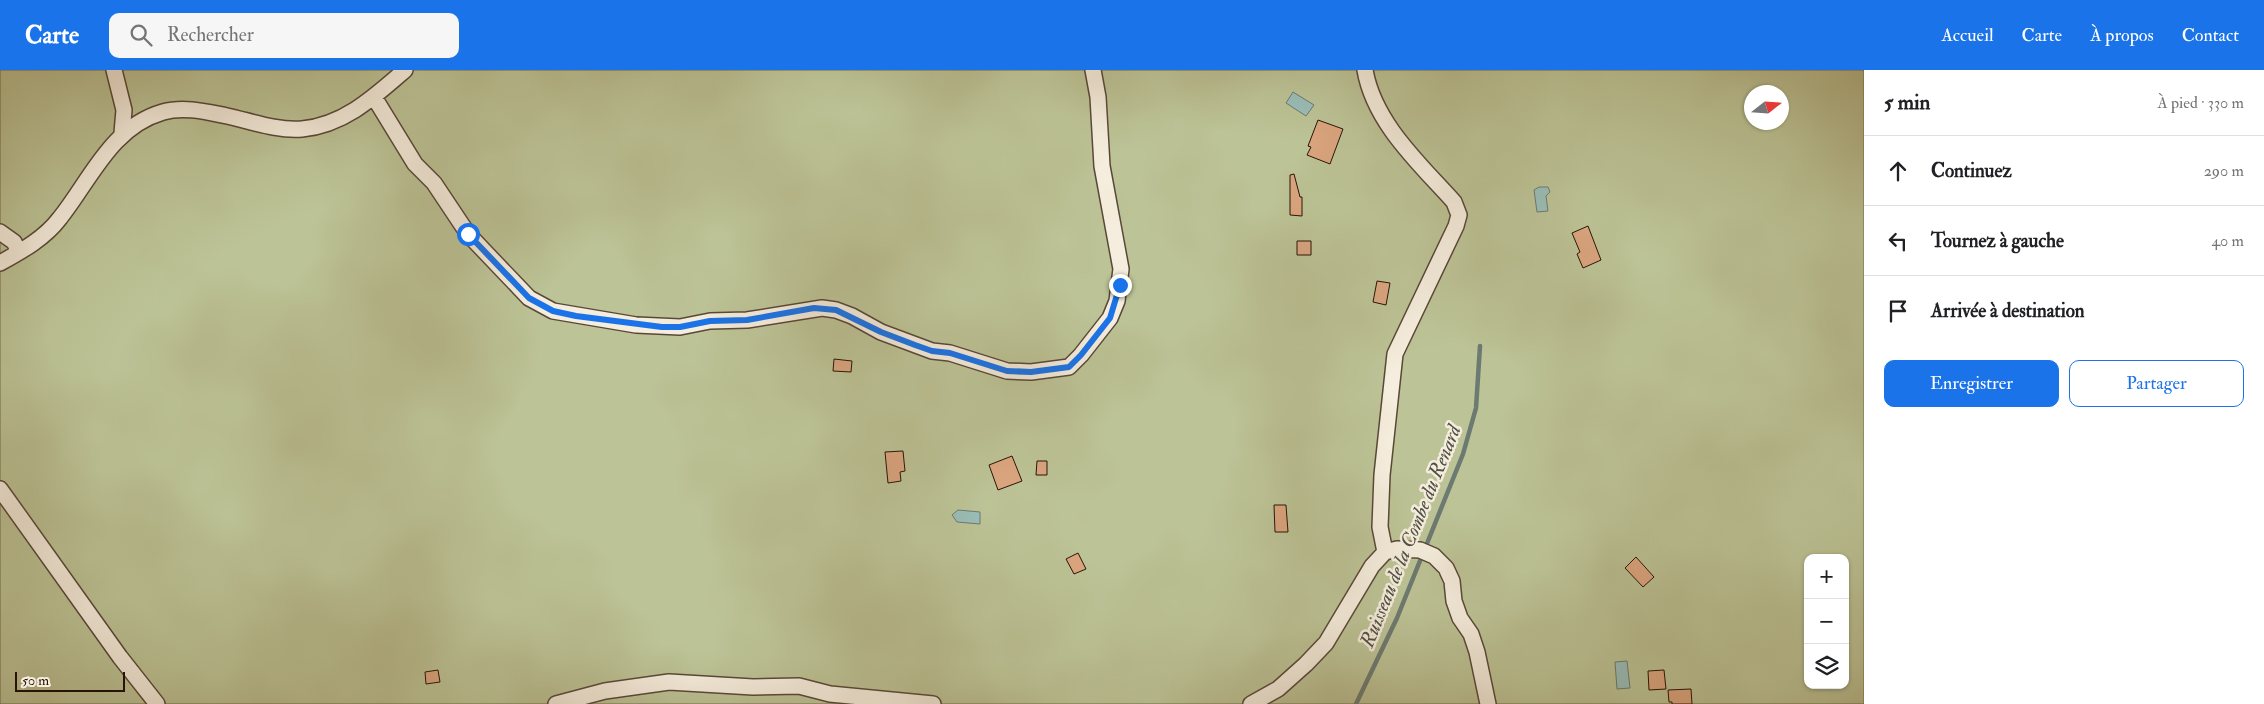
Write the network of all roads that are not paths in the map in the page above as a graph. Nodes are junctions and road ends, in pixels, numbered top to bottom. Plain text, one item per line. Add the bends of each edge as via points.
1 (114, 70) edge
2 (404, 70) edge
3 (1094, 70) edge
4 (1365, 70) edge
5 (374, 97) junction
6 (122, 133) junction
7 (0, 232) edge
8 (20, 252) junction
9 (0, 263) edge
10 (0, 489) edge
11 (1385, 552) junction
12 (157, 704) edge
13 (556, 704) edge
14 (933, 704) edge
15 (1251, 704) edge
16 (1488, 704) edge

1 - 6 street via 124,110
2 - 5 street
3 - 5 street via 1102,166 1121,269 1117,301 1110,318 1069,367 1031,372 1007,371 950,353 932,351 881,332 836,310 814,308 747,320 671,327 636,325 553,311 529,298 468,234 434,183 415,164
4 - 11 street via 1371,91 1392,130 1454,202 1459,215 1395,354 1382,475 1380,527
5 - 6 street via 345,117 301,129 184,110 164,112
6 - 8 street via 60,218 47,233
7 - 8 street via 14,242
8 - 9 street
10 - 12 street
11 - 15 street via 1372,566 1326,643 1278,689
11 - 16 street via 1420,550 1434,556 1446,568 1460,618 1471,634 1477,652
13 - 14 street via 606,691 669,682 799,686 830,694

